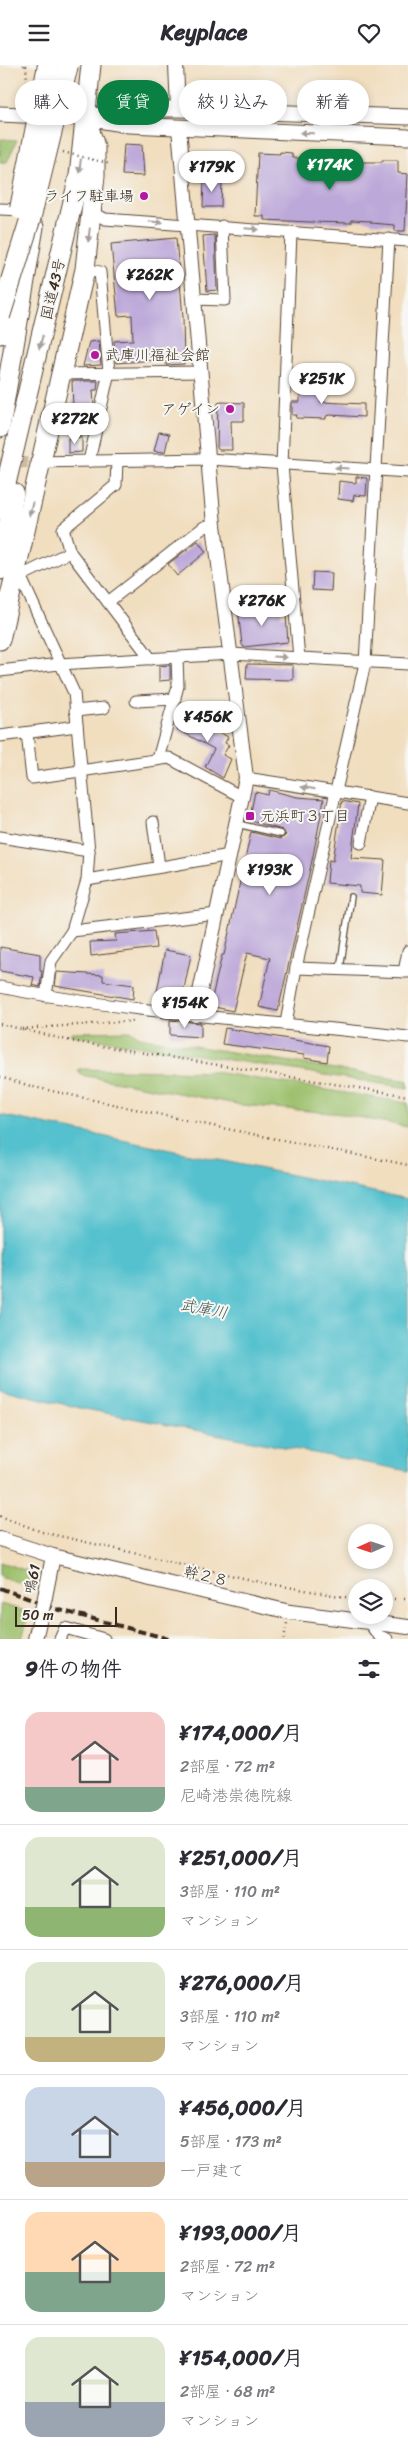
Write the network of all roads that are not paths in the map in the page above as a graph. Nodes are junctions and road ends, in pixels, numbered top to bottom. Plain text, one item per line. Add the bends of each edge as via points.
1 (48, 65) edge
2 (55, 65) edge
3 (68, 65) edge
4 (91, 65) edge
5 (176, 65) edge
6 (54, 80) edge
7 (87, 107) edge
8 (178, 109) junction
9 (0, 114) edge
10 (15, 115) edge
11 (87, 117) edge
12 (87, 117) edge
13 (408, 117) edge
14 (87, 120) edge
15 (48, 125) edge
16 (50, 125) edge
17 (85, 125) edge
18 (179, 128) junction
19 (408, 137) edge
20 (0, 209) edge
21 (28, 211) junction
22 (92, 212) junction
23 (186, 224) junction
24 (222, 227) junction
25 (291, 232) junction
26 (389, 239) junction
27 (408, 241) edge
28 (85, 269) junction
29 (0, 296) edge
30 (193, 299) junction
31 (0, 316) edge
32 (0, 333) edge
33 (109, 372) junction
34 (200, 372) junction
35 (61, 374) junction
36 (8, 385) junction
37 (0, 406) edge
38 (0, 428) edge
39 (209, 459) junction
40 (89, 461) junction
41 (116, 461) junction
42 (38, 462) junction
43 (282, 465) junction
44 (376, 470) junction
45 (408, 472) edge
46 (12, 481) junction
47 (0, 509) edge
48 (214, 525) junction
49 (70, 553) junction
50 (8, 573) edge
51 (108, 602) junction
52 (0, 640) edge
53 (231, 654) junction
54 (176, 658) junction
55 (299, 658) junction
56 (151, 659) junction
57 (365, 663) junction
58 (60, 664) junction
59 (408, 664) edge
60 (0, 671) edge
61 (175, 699) junction
62 (136, 701) dead end
63 (104, 708) dead end
64 (75, 711) junction
65 (77, 726) junction
66 (27, 733) junction
67 (0, 736) edge
68 (158, 759) junction
69 (83, 769) junction
70 (246, 778) junction
71 (337, 793) junction
72 (242, 797) junction
73 (370, 797) junction
74 (408, 803) edge
75 (153, 823) dead end
76 (236, 824) junction
77 (281, 834) dead end
78 (0, 837) edge
79 (361, 843) dead end
80 (89, 851) junction
81 (230, 855) junction
82 (159, 866) junction
83 (87, 880) junction
84 (351, 897) dead end
85 (217, 914) junction
86 (72, 931) junction
87 (408, 951) edge
88 (296, 967) junction
89 (340, 969) junction
90 (406, 972) edge
91 (0, 987) edge
92 (46, 996) junction
93 (196, 1015) junction
94 (286, 1023) junction
95 (408, 1037) edge
96 (0, 1539) edge
97 (53, 1556) junction
98 (348, 1620) edge
99 (370, 1624) edge
100 (379, 1624) edge
101 (408, 1627) edge
102 (35, 1639) edge
103 (60, 1639) edge
104 (104, 1639) edge
105 (387, 1639) edge

1 - 29 highway, bridge
2 - 6 highway, 国道43号
3 - 31 highway, bridge via 30,220
4 - 7 highway, 国道43号
5 - 8 street
8 - 11 main road via 127,109
8 - 13 main road
9 - 10 main road
12 - 18 main road via 122,125
14 - 22 highway via 96,147
15 - 21 highway
16 - 36 highway, 国道43号
17 -> 46 highway, 国道43号 via 79,176 30,386
19 -> 18 main road
18 - 23 street
20 - 21 street
21 - 32 highway
22 -> 23 street via 105,219
22 -> 28 highway
23 - 24 street
23 - 30 street
24 -> 25 street
24 - 30 street via 225,300
25 - 26 street
25 - 43 street
26 - 27 street
26 - 44 street
28 - 33 street via 100,272
28 - 35 highway
30 - 34 street
33 - 34 street
33 - 35 street
33 - 40 street
34 - 39 street
35 - 42 highway
36 - 37 highway
36 - 38 highway, 国道43号
39 - 41 street
39 - 43 street
39 - 48 street
40 - 41 street
40 - 42 street
41 - 49 street via 116,485 63,529
42 -> 50 highway
44 -> 43 street
43 - 55 street
44 - 45 street
44 - 57 street
46 - 47 highway, 国道43号
46 - 50 highway
48 - 51 street via 204,527
48 - 53 street
49 - 50 street via 23,575
49 - 51 street
50 - 52 highway
50 - 58 street via 23,582
51 - 56 street
53 - 54 street
53 -> 55 street
53 - 70 street
54 - 56 street
54 - 61 street via 178,686
55 - 57 street
56 - 58 street
57 - 59 street
57 - 71 street
58 - 60 street
58 - 64 street via 74,693
61 - 62 street
61 - 68 street
63 - 64 street
64 - 65 street
65 - 66 street
65 - 69 street
66 - 67 street
66 - 69 street via 32,778
68 - 69 street
68 - 72 street via 169,758
69 - 80 street
71 -> 70 street
70 - 72 street
71 - 73 street
71 - 88 street
72 - 76 street
73 - 74 street
73 - 79 street
75 - 82 street
76 - 77 lane
76 - 81 street
78 - 80 street
80 - 83 street
81 - 82 street
81 - 85 street
82 - 83 street
83 - 86 street
84 - 89 lane
85 - 86 street
85 - 93 street
86 - 92 street via 51,961
87 - 90 street
88 - 89 street
88 - 94 street
89 - 90 street
91 - 92 street
92 - 93 street
93 - 94 street
94 - 95 street
96 - 97 street, 幹２８
97 - 98 street, 幹２８ via 290,1612
97 - 102 street, 鳴61, bridge
99 - 105 street via 379,1636
100 - 101 street, 幹２８
103 - 104 street via 65,1628

